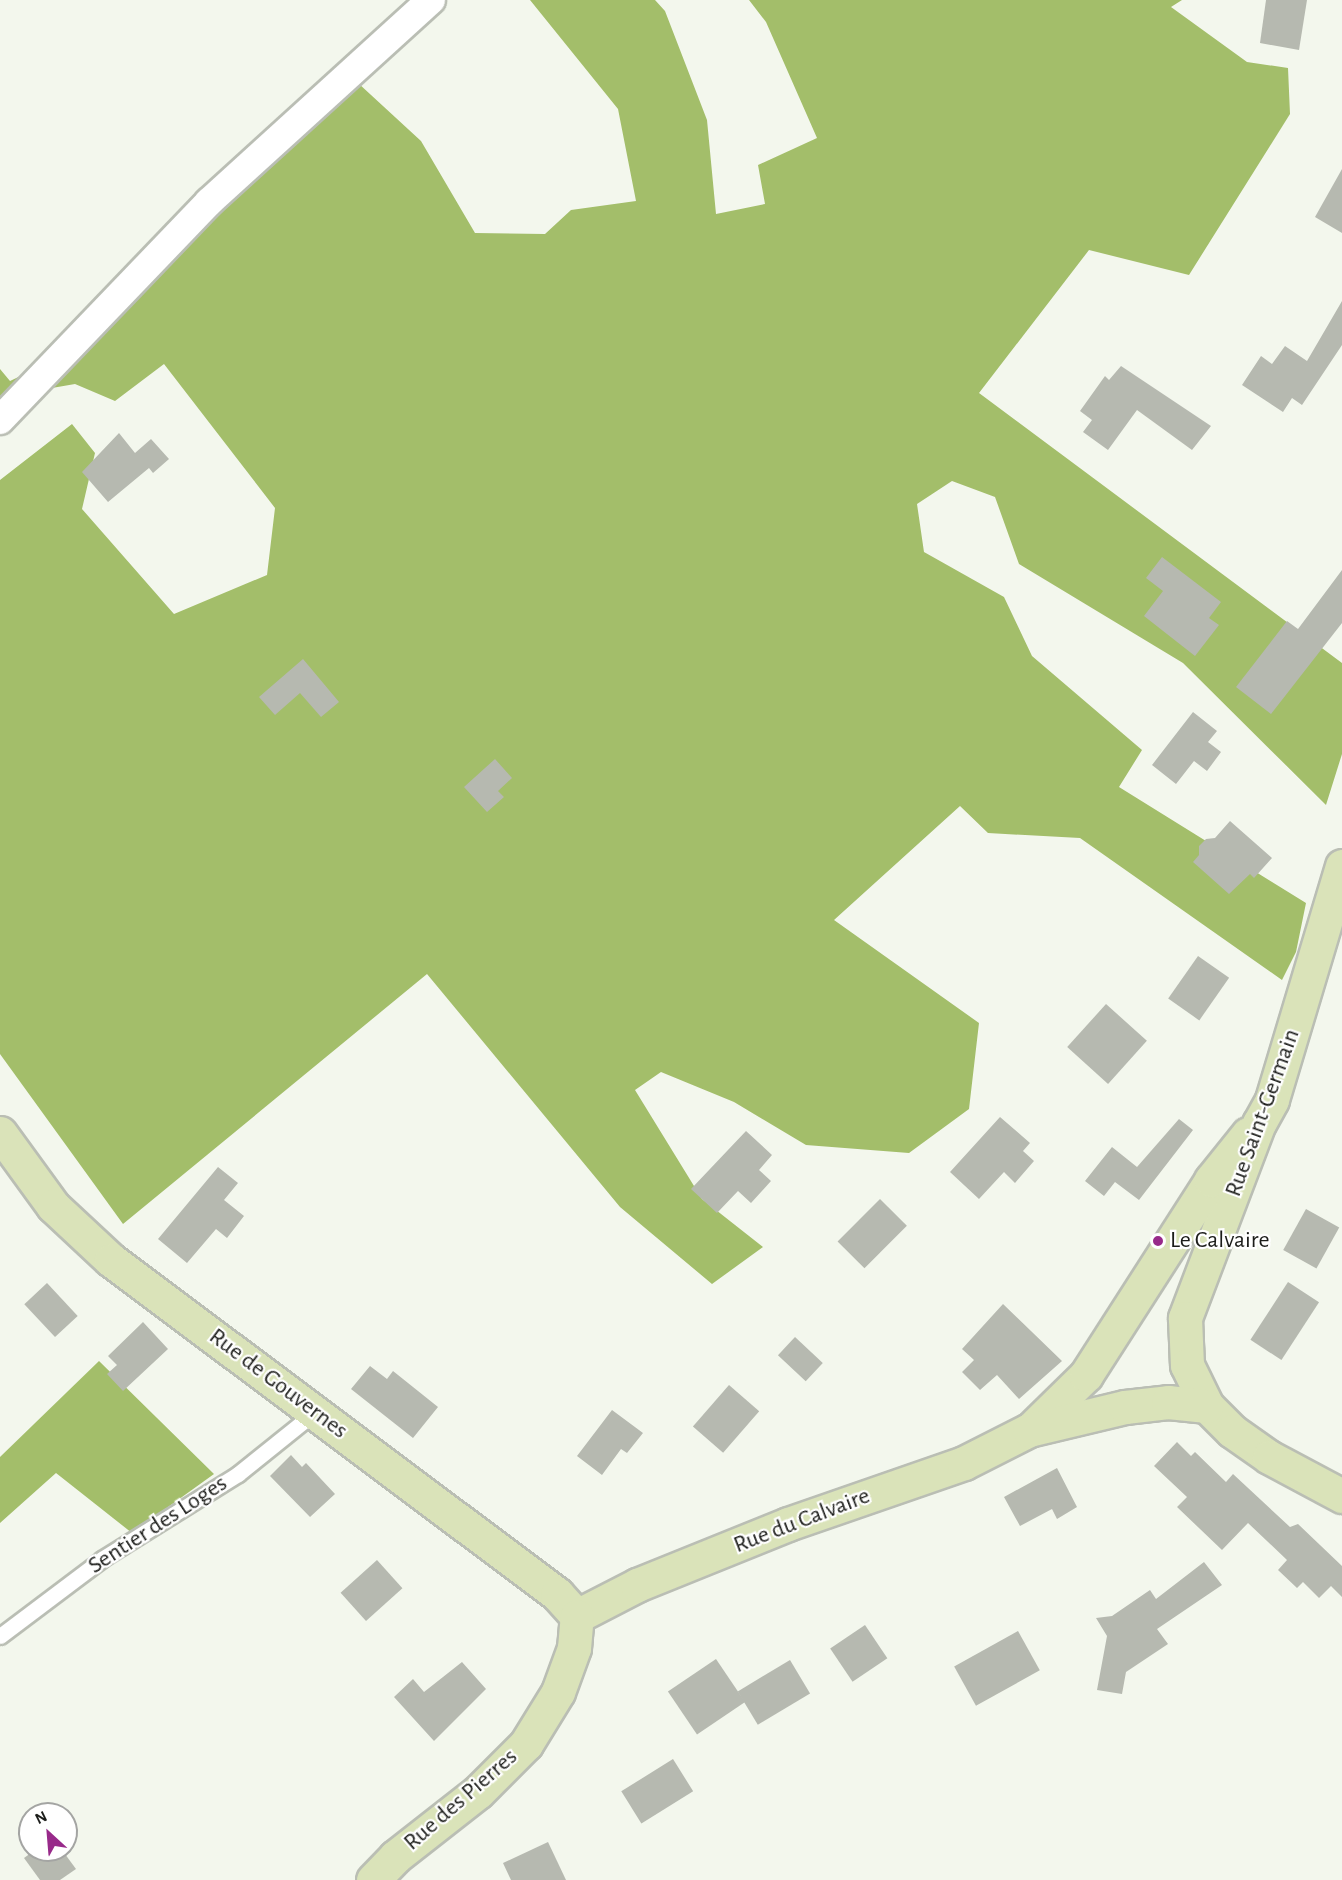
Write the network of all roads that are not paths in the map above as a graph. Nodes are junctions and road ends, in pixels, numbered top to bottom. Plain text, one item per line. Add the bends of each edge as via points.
1 (431, 0) edge
2 (0, 420) edge
3 (1342, 866) edge
4 (1259, 1123) junction
5 (0, 1133) edge
6 (1207, 1406) junction
7 (315, 1412) junction
8 (1029, 1430) junction
9 (1342, 1496) edge
10 (577, 1616) junction
11 (0, 1636) edge
12 (373, 1880) edge

1 - 2 street via 209,202
3 - 4 street, Rue Saint-Germain via 1272,1100
4 - 6 street, Rue Saint-Germain via 1185,1318 1187,1365
4 - 8 street, Rue du Calvaire via 1211,1180 1086,1375
5 - 7 street, Rue de Gouvernes via 53,1206 111,1260
6 - 8 street, Rue du Calvaire via 1168,1402 1125,1407
6 - 9 street, Rue Saint-Germain via 1232,1431 1269,1457
7 - 10 street, Rue de Gouvernes via 557,1594
7 - 11 lane, Sentier des Loges via 238,1474 102,1559
8 - 10 street, Rue du Calvaire via 964,1463 788,1524 637,1585
10 - 12 street, Rue des Pierres via 574,1648 558,1692 526,1744 478,1792 395,1857

